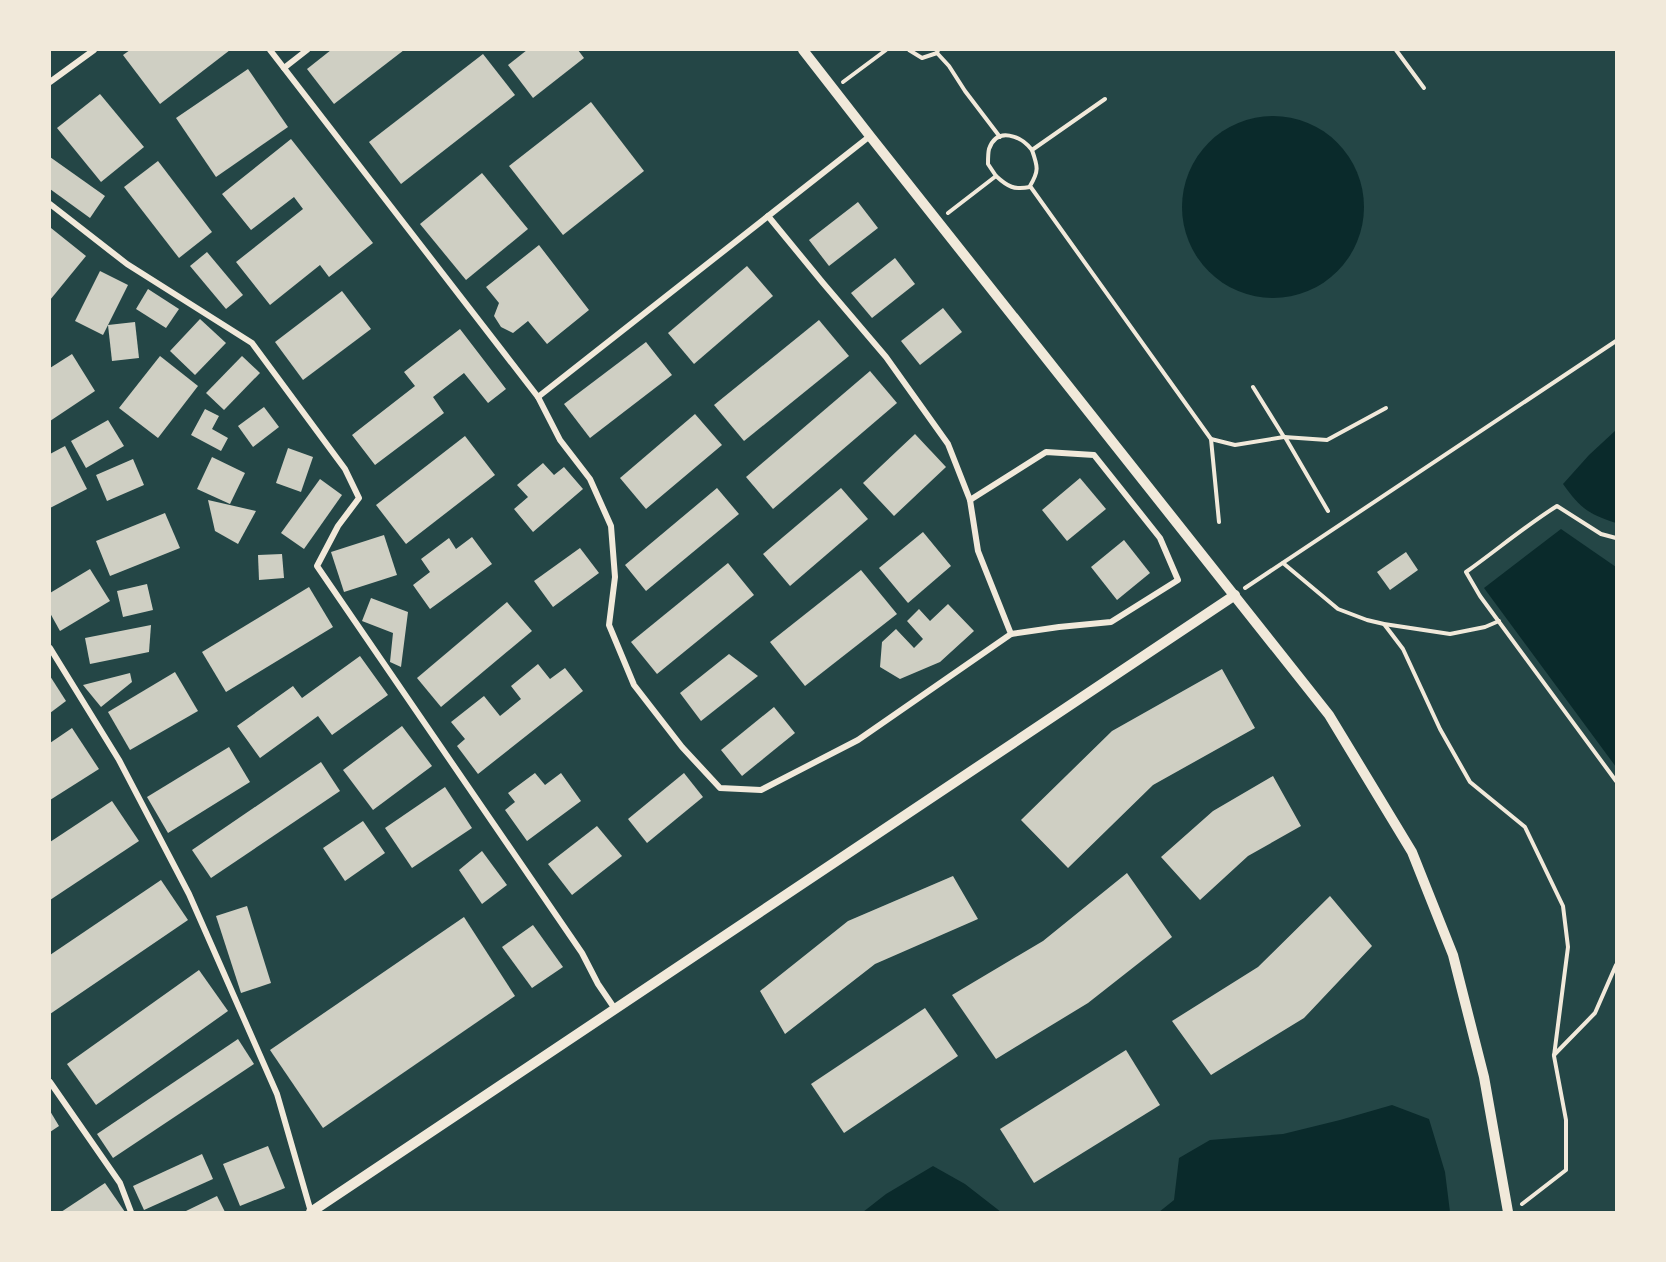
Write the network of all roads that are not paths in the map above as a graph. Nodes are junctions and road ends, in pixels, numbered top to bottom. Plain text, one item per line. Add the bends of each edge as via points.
1 (94, 50) edge
2 (270, 50) edge
3 (308, 50) edge
4 (803, 50) edge
5 (284, 68) junction
6 (50, 82) edge
7 (870, 136) junction
8 (50, 204) edge
9 (768, 216) junction
10 (538, 397) junction
11 (970, 500) junction
12 (1235, 596) junction
13 (1011, 634) junction
14 (50, 648) edge
15 (615, 1010) junction
16 (50, 1082) edge
17 (131, 1212) edge
18 (311, 1212) edge
19 (1508, 1212) edge

1 - 6 street
2 - 5 street
3 - 5 street
4 - 7 street
5 - 10 street
7 - 9 street
7 - 12 street
8 - 15 street via 127,264 252,343 345,469 359,498 338,526 317,566 582,953
9 - 10 street
9 - 11 street via 886,357 941,434
10 - 13 street via 560,440 590,479 611,526 615,577 609,625 634,685 720,788 761,790 858,740
11 - 13 street via 978,551
11 - 13 street via 1046,452 1094,454 1160,538 1178,580 1111,622
12 - 15 street
12 - 19 street via 1329,715 1412,852 1453,955 1484,1077
14 - 18 street via 119,760 189,894 277,1094
15 - 18 street
16 - 17 street via 120,1183

